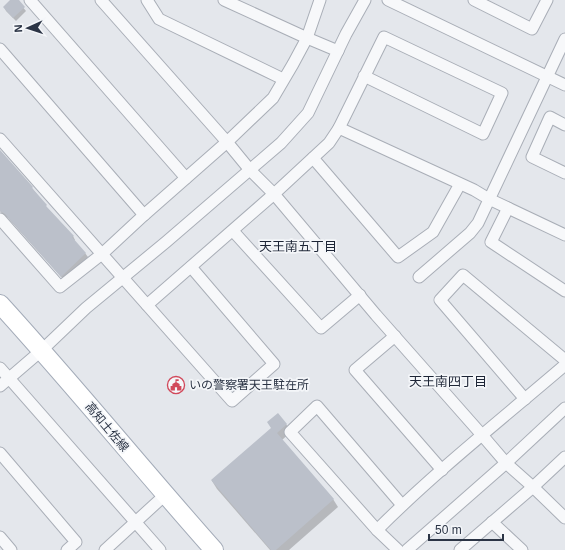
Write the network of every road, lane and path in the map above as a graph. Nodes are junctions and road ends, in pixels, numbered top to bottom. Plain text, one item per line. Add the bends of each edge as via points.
1 (30, 0) edge
2 (101, 0) edge
3 (148, 0) edge
4 (224, 0) edge
5 (320, 0) edge
6 (365, 0) edge
7 (388, 0) edge
8 (474, 0) edge
9 (547, 0) edge
10 (307, 38) junction
11 (565, 39) edge
12 (0, 48) edge
13 (338, 51) junction
14 (364, 76) junction
15 (547, 76) junction
16 (283, 79) junction
17 (565, 85) edge
18 (565, 125) edge
19 (339, 128) junction
20 (0, 138) edge
21 (227, 142) junction
22 (313, 158) junction
23 (250, 170) junction
24 (565, 173) edge
25 (186, 178) junction
26 (460, 184) junction
27 (274, 194) junction
28 (489, 199) junction
29 (508, 208) junction
30 (144, 215) junction
31 (0, 219) edge
32 (233, 231) junction
33 (565, 235) edge
34 (102, 254) junction
35 (190, 267) junction
36 (419, 277) dead end
37 (122, 278) junction
38 (565, 291) edge
39 (360, 295) junction
40 (0, 304) edge
41 (147, 305) junction
42 (395, 336) junction
43 (42, 350) junction
44 (565, 360) edge
45 (565, 364) edge
46 (0, 368) edge
47 (9, 378) junction
48 (0, 386) edge
49 (525, 399) junction
50 (565, 408) edge
51 (482, 435) junction
52 (0, 453) edge
53 (565, 457) edge
54 (506, 464) junction
55 (442, 470) junction
56 (533, 487) junction
57 (165, 495) junction
58 (402, 505) junction
59 (565, 518) edge
60 (136, 522) junction
61 (492, 522) junction
62 (377, 530) junction
63 (0, 537) edge
64 (11, 550) edge
65 (67, 550) edge
66 (105, 550) edge
67 (160, 550) edge
68 (214, 550) edge
69 (398, 550) edge
70 (408, 550) edge
71 (460, 550) edge
72 (522, 550) edge

1 - 25 street
2 - 21 street
3 - 16 street via 159,19
4 - 10 street
5 - 10 street
6 - 13 street
7 - 15 street
8 - 9 street via 532,29
10 - 13 street
10 - 16 street
11 - 15 street
12 - 30 street
13 - 23 street via 308,113 281,143
14 - 14 street via 483,134 502,93 384,37
14 - 19 street
15 - 17 street
15 - 28 street
16 - 21 street via 273,98
18 - 24 street via 550,117 532,157
19 - 22 street via 329,143
19 - 26 street
20 - 34 street
21 - 23 street
21 - 25 street
22 - 26 street via 398,257 433,232
22 - 27 street
23 - 27 street
23 - 37 street
25 - 30 street
26 - 28 street
27 - 32 street
27 - 39 street
28 - 29 street
28 - 36 street via 470,233
29 - 33 street
29 - 38 street via 491,242
30 - 34 street
31 - 34 street via 60,286
32 - 35 street
32 - 39 street via 322,328
34 - 37 street
35 - 41 street
35 - 41 street via 274,364 232,401
37 - 41 street
37 - 43 street
39 - 42 street
40 - 43 main road, 高知土佐線
42 - 51 street
42 - 55 street via 355,370
43 - 47 street
43 - 57 main road, 高知土佐線
44 - 49 street via 463,275 440,300
45 - 49 street
46 - 47 street
47 - 48 street
47 - 60 street
49 - 51 street
50 - 54 street
51 - 54 street
51 - 55 street
52 - 65 street via 76,542
53 - 56 street
54 - 56 street
54 - 70 street
55 - 58 street
56 - 59 street
56 - 61 street
57 - 60 street
57 - 68 main road, 高知土佐線
58 - 62 street
58 - 62 street via 317,406 290,432
60 - 66 street
60 - 67 street
61 - 71 street
61 - 72 street
62 - 69 street
63 - 64 street

